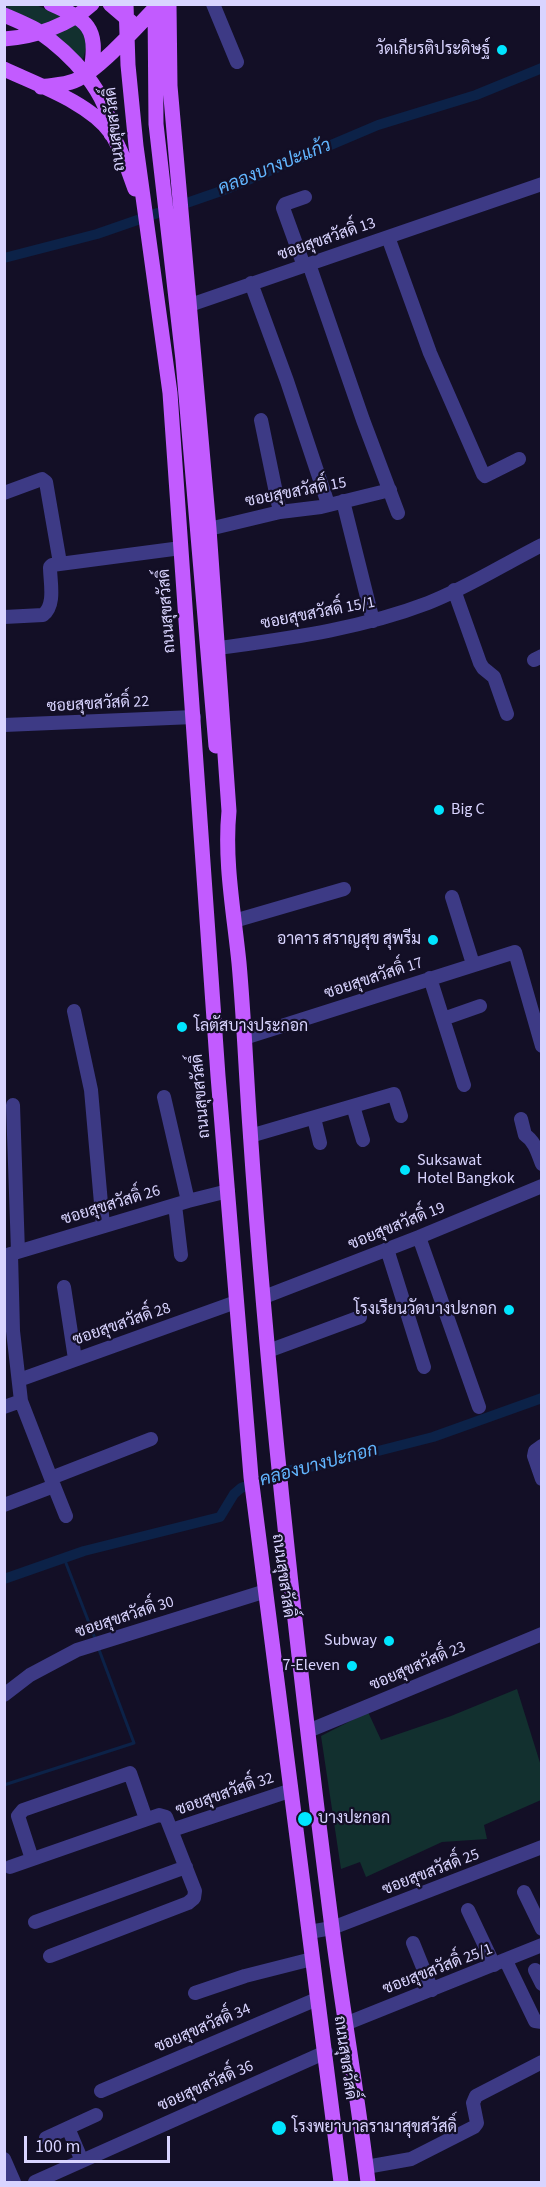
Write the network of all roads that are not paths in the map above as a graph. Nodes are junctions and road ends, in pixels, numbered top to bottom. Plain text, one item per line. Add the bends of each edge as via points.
1 (51, 4) edge
2 (93, 4) edge
3 (110, 4) edge
4 (157, 4) edge
5 (169, 4) edge
6 (213, 4) edge
7 (4, 15) edge
8 (129, 22) edge
9 (4, 39) edge
10 (237, 63) dead end
11 (169, 65) junction
12 (4, 69) edge
13 (88, 72) junction
14 (170, 86) junction
15 (41, 87) junction
16 (130, 94) junction
17 (111, 134) junction
18 (542, 184) edge
19 (304, 197) dead end
20 (144, 211) junction
21 (388, 237) junction
22 (307, 265) junction
23 (251, 283) junction
24 (190, 304) junction
25 (261, 420) dead end
26 (519, 459) dead end
27 (390, 490) junction
28 (4, 493) edge
29 (343, 501) junction
30 (328, 504) junction
31 (280, 512) junction
32 (398, 513) dead end
33 (209, 529) junction
34 (542, 545) edge
35 (181, 548) junction
36 (60, 563) junction
37 (454, 590) junction
38 (4, 617) edge
39 (373, 621) junction
40 (219, 648) junction
41 (507, 714) dead end
42 (194, 717) junction
43 (4, 725) edge
44 (227, 837) junction
45 (344, 889) dead end
46 (452, 897) dead end
47 (234, 921) junction
48 (473, 964) junction
49 (430, 978) junction
50 (480, 1006) dead end
51 (74, 1011) dead end
52 (443, 1019) junction
53 (244, 1038) junction
54 (542, 1046) edge
55 (464, 1085) dead end
56 (164, 1098) dead end
57 (13, 1105) dead end
58 (353, 1106) junction
59 (401, 1116) dead end
60 (314, 1118) junction
61 (521, 1119) dead end
62 (250, 1136) junction
63 (363, 1140) dead end
64 (320, 1143) dead end
65 (542, 1164) edge
66 (542, 1186) edge
67 (228, 1191) junction
68 (182, 1203) junction
69 (103, 1226) junction
70 (419, 1237) junction
71 (387, 1249) junction
72 (11, 1254) edge
73 (181, 1255) dead end
74 (64, 1287) dead end
75 (264, 1297) junction
76 (236, 1302) junction
77 (360, 1317) dead end
78 (9, 1332) edge
79 (268, 1351) junction
80 (75, 1359) junction
81 (424, 1367) dead end
82 (19, 1380) junction
83 (21, 1401) junction
84 (4, 1407) edge
85 (478, 1407) dead end
86 (152, 1439) dead end
87 (542, 1446) edge
88 (542, 1479) edge
89 (53, 1482) junction
90 (4, 1505) edge
91 (66, 1516) dead end
92 (266, 1590) junction
93 (542, 1634) edge
94 (4, 1695) edge
95 (308, 1731) junction
96 (289, 1791) junction
97 (146, 1819) junction
98 (172, 1830) junction
99 (542, 1847) edge
100 (32, 1859) junction
101 (10, 1867) dead end
102 (186, 1868) junction
103 (524, 1892) dead end
104 (468, 1910) dead end
105 (35, 1922) dead end
106 (332, 1928) junction
107 (542, 1929) edge
108 (309, 1932) junction
109 (413, 1943) dead end
110 (542, 1945) edge
111 (50, 1956) dead end
112 (312, 1959) junction
113 (500, 1963) junction
114 (535, 1970) dead end
115 (542, 1984) edge
116 (432, 1990) junction
117 (195, 1993) dead end
118 (317, 1999) junction
119 (542, 2022) edge
120 (345, 2024) junction
121 (326, 2052) junction
122 (542, 2062) edge
123 (101, 2091) dead end
124 (96, 2115) dead end
125 (68, 2128) junction
126 (46, 2138) dead end
127 (4, 2159) edge
128 (82, 2161) junction
129 (366, 2167) junction
130 (14, 2182) edge
131 (35, 2182) edge
132 (341, 2182) edge
133 (368, 2182) edge

1 - 13 main road via 78,18 89,29 94,45
2 - 9 main road via 53,28
3 - 8 main road
4 - 8 main road
4 - 44 main road via 156,124 183,360 212,710
5 - 11 main road, ถนนสุขสวัสดิ์
6 - 10 street
7 - 13 main road via 36,30
8 - 11 main road via 163,54
8 - 13 main road
8 - 16 main road, ถนนสุขสวัสดิ์
11 - 14 main road, ถนนสุขสวัสดิ์
12 - 15 main road
13 - 15 main road via 74,81
13 - 17 main road via 106,106
14 - 16 main road via 151,78 142,81
14 - 24 main road, ถนนสุขสวัสดิ์
15 - 17 main road via 87,110
16 - 20 main road, ถนนสุขสวัสดิ์
17 - 20 main road
18 - 21 street, ซอยสุขสวัสดิ์ 13
19 - 22 street via 283,208
20 - 35 main road, ถนนสุขสวัสดิ์ via 170,393
21 - 22 street, ซอยสุขสวัสดิ์ 13
21 - 26 street via 430,353 483,474
22 - 23 street, ซอยสุขสวัสดิ์ 13
22 - 27 street
23 - 24 street, ซอยสุขสวัสดิ์ 13
23 - 30 street
24 - 33 main road, ถนนสุขสวัสดิ์
25 - 31 street
27 - 29 street, ซอยสุขสวัสดิ์ 15
27 - 32 street
28 - 36 street via 42,479 46,482
29 - 30 street, ซอยสุขสวัสดิ์ 15
29 - 39 street
30 - 31 street, ซอยสุขสวัสดิ์ 15
31 - 33 street, ซอยสุขสวัสดิ์ 15
33 - 40 main road, ถนนสุขสวัสดิ์
34 - 37 street, ซอยสุขสวัสดิ์ 15/1
35 - 36 street
35 - 42 main road, ถนนสุขสวัสดิ์
36 - 38 street via 50,567 50,607 46,613
37 - 39 street, ซอยสุขสวัสดิ์ 15/1
37 - 41 street via 480,663 494,677
39 - 40 street, ซอยสุขสวัสดิ์ 15/1
40 - 44 main road, ถนนสุขสวัสดิ์ via 230,811
42 - 43 street, ซอยสุขสวัสดิ์ 22
42 - 67 main road, ถนนสุขสวัสดิ์
44 - 47 main road, ถนนสุขสวัสดิ์
45 - 47 street
46 - 48 street via 470,941
47 - 53 main road, ถนนสุขสวัสดิ์
48 - 49 street, ซอยสุขสวัสดิ์ 17
48 - 54 street, ซอยสุขสวัสดิ์ 17 via 515,952
49 - 52 street
49 - 53 street, ซอยสุขสวัสดิ์ 17
50 - 52 street
51 - 69 street via 91,1090
52 - 55 street
53 - 62 main road, ถนนสุขสวัสดิ์
56 - 68 street
57 - 72 street
58 - 59 street via 394,1094
58 - 60 street
58 - 63 street
60 - 62 street
60 - 64 street
61 - 65 street via 525,1135 534,1143
62 - 75 main road, ถนนสุขสวัสดิ์
66 - 70 street, ซอยสุขสวัสดิ์ 19
67 - 68 street, ซอยสุขสวัสดิ์ 26
67 - 76 main road, ถนนสุขสวัสดิ์
68 - 69 street, ซอยสุขสวัสดิ์ 26
68 - 73 street
69 - 72 street, ซอยสุขสวัสดิ์ 26
70 - 71 street, ซอยสุขสวัสดิ์ 19
70 - 85 street
71 - 75 street, ซอยสุขสวัสดิ์ 19
71 - 81 street
72 - 78 street
74 - 80 street
75 - 79 main road, ถนนสุขสวัสดิ์
76 - 80 street, ซอยสุขสวัสดิ์ 28
76 - 92 main road, ถนนสุขสวัสดิ์ via 254,1506
77 - 79 street
78 - 82 street
79 - 95 main road, ถนนสุขสวัสดิ์
80 - 82 street, ซอยสุขสวัสดิ์ 28
82 - 83 street
83 - 84 street
83 - 89 street
86 - 89 street
87 - 88 street via 534,1456
89 - 90 street
89 - 91 street
92 - 94 street, ซอยสุขสวัสดิ์ 30 via 96,1643 58,1659
92 - 96 main road, ถนนสุขสวัสดิ์
93 - 95 street, ซอยสุขสวัสดิ์ 23
95 - 106 main road, ถนนสุขสวัสดิ์
96 - 98 street, ซอยสุขสวัสดิ์ 32
96 - 108 main road, ถนนสุขสวัสดิ์
97 - 98 street via 166,1817
97 - 100 street
97 - 100 street via 130,1773 20,1812
98 - 102 street
99 - 106 street, ซอยสุขสวัสดิ์ 25
100 - 101 street
102 - 105 street
102 - 111 street via 195,1891 188,1903
103 - 107 street
104 - 113 street
106 - 108 street, ซอยสุขสวัสดิ์ 25
106 - 120 main road, ถนนสุขสวัสดิ์
108 - 112 main road, ถนนสุขสวัสดิ์
109 - 116 street
110 - 113 street, ซอยสุขสวัสดิ์ 25/1
112 - 117 street
112 - 118 main road, ถนนสุขสวัสดิ์
113 - 116 street, ซอยสุขสวัสดิ์ 25/1
113 - 119 street via 535,2021
114 - 115 street
116 - 120 street, ซอยสุขสวัสดิ์ 25/1
118 - 121 main road, ถนนสุขสวัสดิ์
118 - 123 street, ซอยสุขสวัสดิ์ 34
120 - 129 main road, ถนนสุขสวัสดิ์
121 - 128 street, ซอยสุขสวัสดิ์ 36
121 - 132 main road, ถนนสุขสวัสดิ์
122 - 129 street via 476,2096 474,2127 411,2159
124 - 125 street
125 - 126 street
125 - 128 street
127 - 130 street
128 - 131 street, ซอยสุขสวัสดิ์ 36
129 - 133 main road, ถนนสุขสวัสดิ์

